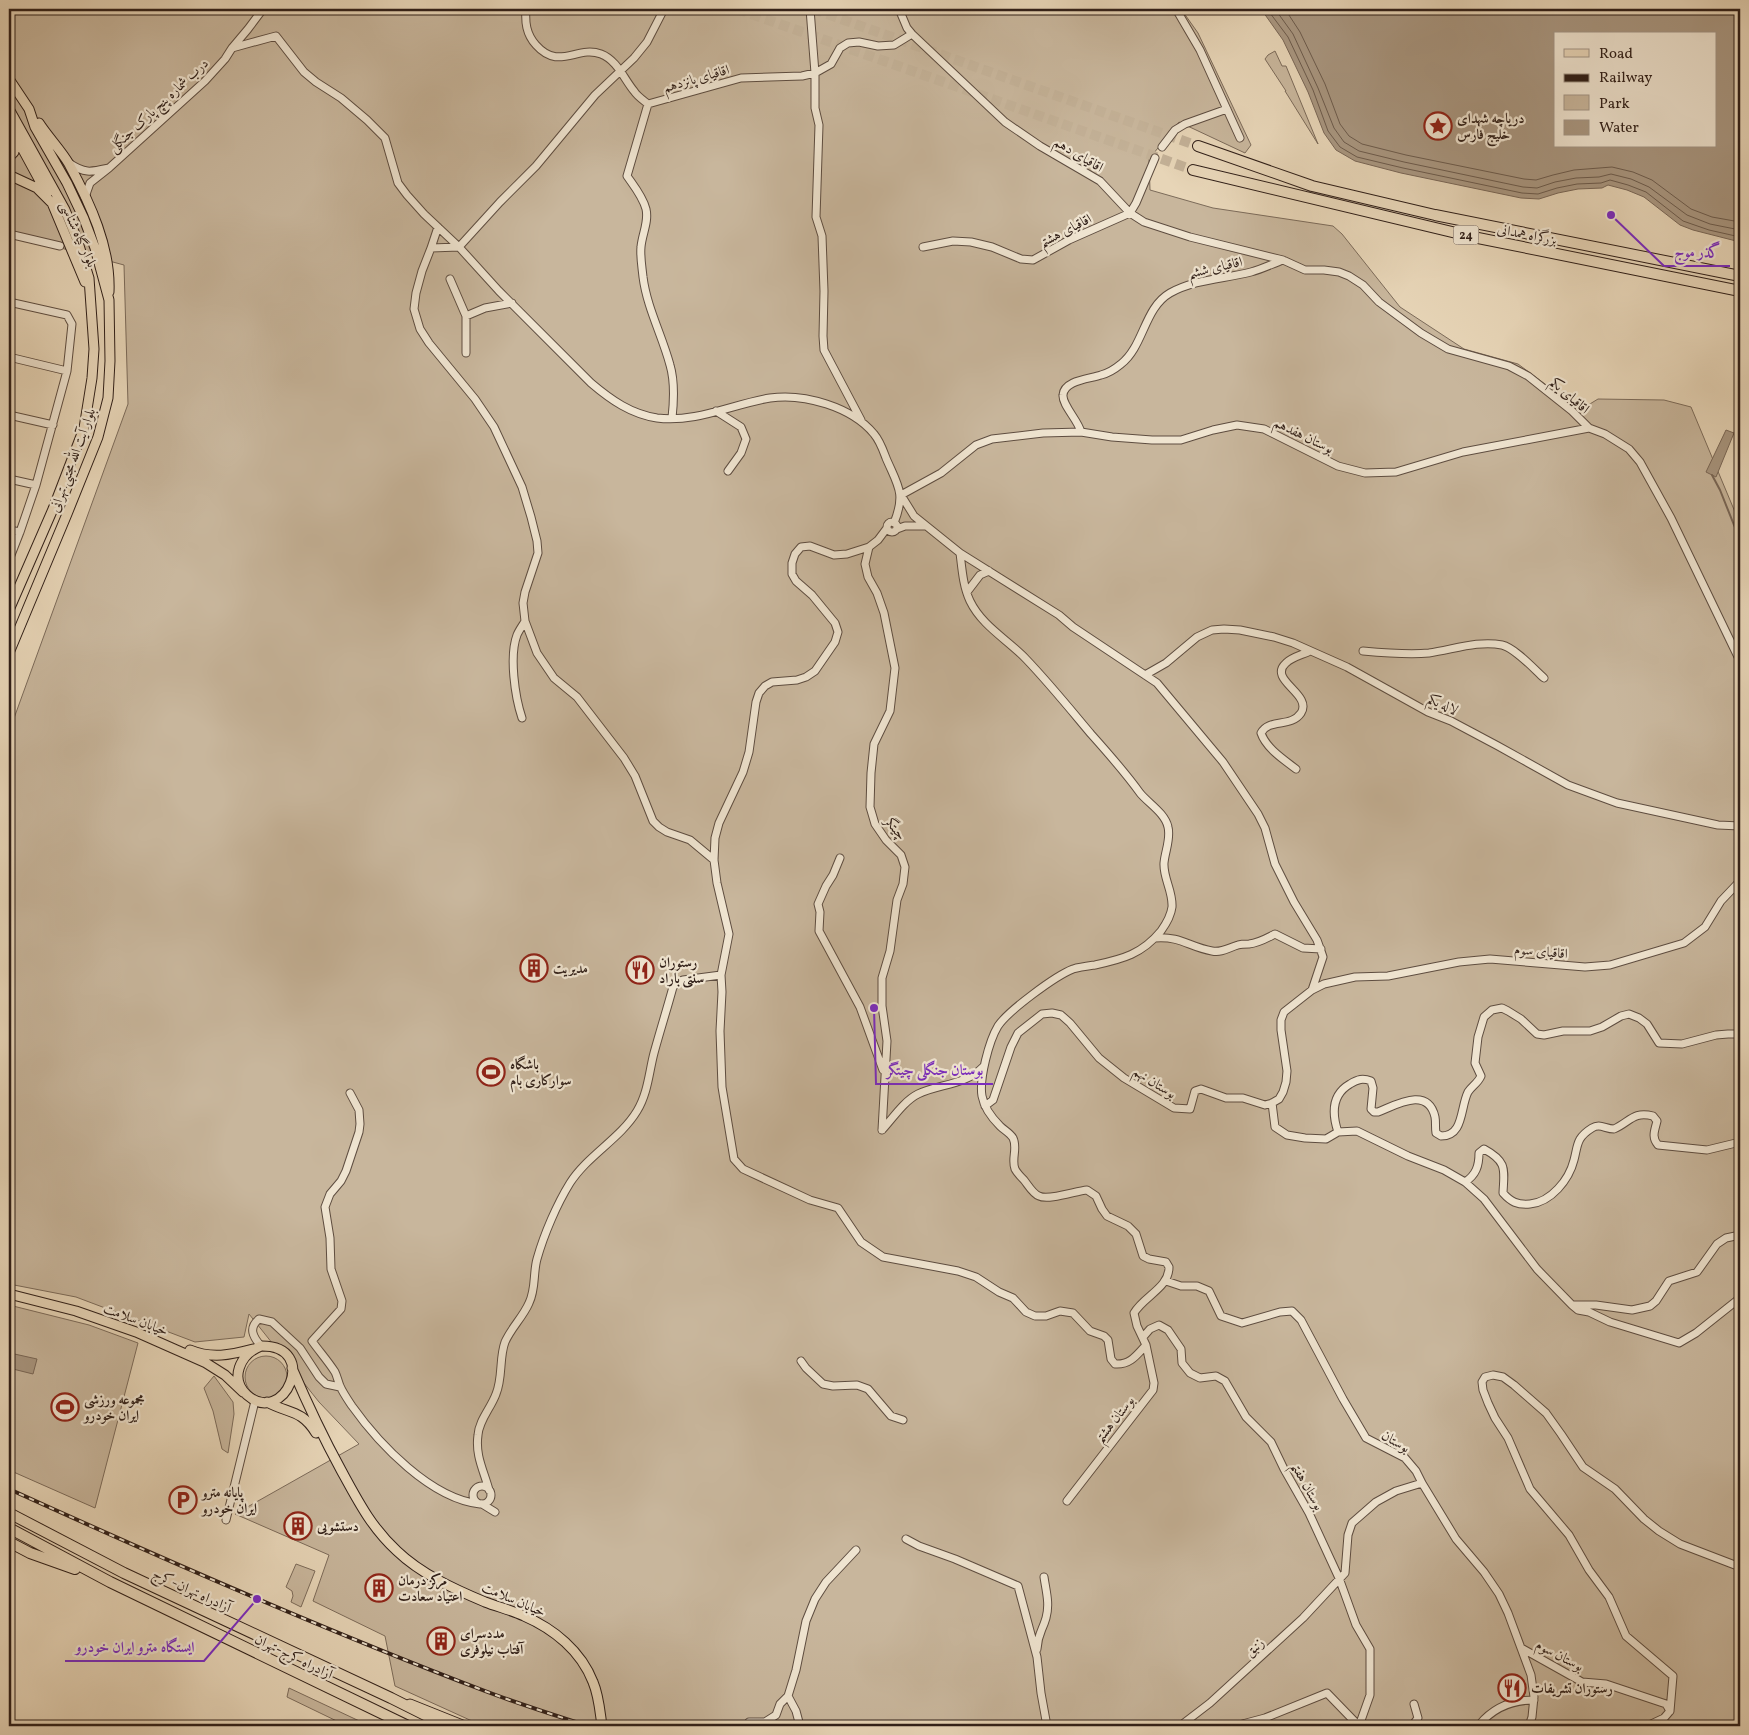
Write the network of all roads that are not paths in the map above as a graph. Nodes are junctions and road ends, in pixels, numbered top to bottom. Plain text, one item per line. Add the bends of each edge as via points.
1 (263, 9) edge
2 (526, 9) edge
3 (664, 9) edge
4 (810, 9) edge
5 (899, 9) edge
6 (1176, 9) edge
7 (912, 34) junction
8 (232, 48) junction
9 (621, 71) junction
10 (815, 72) junction
11 (9, 79) edge
12 (648, 104) junction
13 (9, 109) edge
14 (29, 109) junction
15 (1227, 109) junction
16 (9, 124) edge
17 (14, 133) junction
18 (1240, 138) dead end
19 (1198, 146) tunnel mouth
20 (1162, 147) dead end
21 (9, 157) edge
22 (1154, 158) dead end
23 (68, 163) junction
24 (109, 168) junction
25 (1193, 170) tunnel mouth
26 (9, 175) edge
27 (85, 197) junction
28 (52, 203) junction
29 (1130, 213) junction
30 (438, 227) junction
31 (9, 234) edge
32 (60, 246) dead end
33 (459, 247) junction
34 (923, 247) dead end
35 (432, 248) junction
36 (1283, 260) junction
37 (1740, 276) edge
38 (450, 279) dead end
39 (1740, 291) edge
40 (91, 296) junction
41 (109, 300) junction
42 (9, 302) edge
43 (512, 303) junction
44 (466, 316) junction
45 (466, 353) dead end
46 (9, 357) edge
47 (66, 371) junction
48 (716, 411) junction
49 (9, 415) edge
50 (672, 418) junction
51 (862, 422) junction
52 (53, 425) junction
53 (1589, 428) junction
54 (1081, 432) junction
55 (728, 472) dead end
56 (9, 478) edge
57 (36, 485) junction
58 (901, 495) junction
59 (895, 526) junction
60 (924, 526) junction
61 (9, 530) edge
62 (20, 532) junction
63 (869, 547) junction
64 (960, 553) junction
65 (32, 555) junction
66 (9, 560) edge
67 (47, 561) junction
68 (989, 571) junction
69 (967, 592) junction
70 (16, 595) junction
71 (9, 604) edge
72 (9, 610) edge
73 (525, 621) junction
74 (1310, 651) junction
75 (1363, 651) dead end
76 (9, 653) edge
77 (1740, 661) edge
78 (1145, 675) junction
79 (1544, 678) dead end
80 (522, 718) dead end
81 (1296, 770) dead end
82 (1740, 826) edge
83 (840, 858) dead end
84 (714, 860) junction
85 (1740, 881) edge
86 (1155, 938) junction
87 (1320, 949) junction
88 (721, 975) junction
89 (1312, 990) junction
90 (1740, 1034) edge
91 (984, 1066) junction
92 (885, 1074) junction
93 (350, 1093) dead end
94 (1272, 1104) junction
95 (985, 1106) junction
96 (1338, 1132) junction
97 (1740, 1142) edge
98 (1465, 1182) junction
99 (1740, 1235) edge
100 (1166, 1280) junction
101 (9, 1290) edge
102 (9, 1294) edge
103 (1740, 1298) edge
104 (1572, 1304) junction
105 (1143, 1338) junction
106 (1146, 1345) junction
107 (257, 1348) junction
108 (801, 1361) dead end
109 (292, 1368) junction
110 (340, 1387) junction
111 (243, 1392) junction
112 (255, 1401) junction
113 (267, 1402) junction
114 (903, 1420) dead end
115 (482, 1472) junction
116 (1422, 1483) junction
117 (476, 1489) junction
118 (489, 1490) junction
119 (455, 1498) junction
120 (490, 1498) junction
121 (1067, 1501) dead end
122 (481, 1504) junction
123 (9, 1513) edge
124 (226, 1520) dead end
125 (9, 1528) edge
126 (906, 1539) dead end
127 (9, 1542) edge
128 (856, 1550) dead end
129 (1740, 1567) edge
130 (1044, 1577) dead end
131 (1340, 1578) junction
132 (110, 1582) junction
133 (485, 1605) junction
134 (1522, 1649) junction
135 (1037, 1657) junction
136 (788, 1696) junction
137 (391, 1698) junction
138 (1534, 1700) junction
139 (1414, 1704) dead end
140 (1670, 1711) junction
141 (749, 1722) dead end
142 (1479, 1725) edge
143 (408, 1726) edge
144 (447, 1726) edge
145 (465, 1726) edge
146 (601, 1726) edge
147 (800, 1726) edge
148 (1048, 1726) edge
149 (1180, 1726) edge
150 (1234, 1726) edge
151 (1359, 1726) edge
152 (1412, 1726) edge
153 (1529, 1726) edge
154 (1646, 1726) edge

1 - 8 street, درب شماره پنچ پارک جنگلی
2 - 9 street, اقاقیای پانزدهم via 528,33 543,53 555,57 600,53
3 - 9 street via 647,42
4 - 10 street
5 - 7 street, اقاقیای دهم
6 - 15 street via 1196,42
7 - 10 street, اقاقیای پانزدهم via 894,45 848,43 840,48 831,64
7 - 29 street, اقاقیای دهم via 1005,122 1100,181
8 - 24 street, درب شماره پنچ پارک جنگلی via 205,81
8 - 30 street via 276,36 304,72 341,98 385,138 398,183
9 - 12 street, اقاقیای پانزدهم via 634,92
9 - 33 street via 595,95 536,166
10 - 12 street, اقاقیای پانزدهم via 802,76 740,78
10 - 51 street via 815,108 819,126 816,217 822,236 824,350
11 - 14 main road, بلوار آیت الله مجتبی تهرانی
12 - 50 street via 627,176 647,211 640,248 643,278 674,383
13 - 40 main road, بلوار آیت الله مجتبی تهرانی via 65,210 89,278
14 - 23 main road
14 - 41 main road, بلوار آیت الله مجتبی تهرانی via 35,127 84,219
15 - 18 street
15 - 20 street via 1185,124 1175,130
16 - 17 main road
17 - 21 main road via 14,152
17 - 28 main road
19 - 37 highway, بزرگراه همدانی / 24 via 1312,186 1435,215
22 - 29 street
23 - 24 street via 89,173
23 - 27 main road
24 - 27 street, درب شماره پنچ پارک جنگلی via 90,183
25 - 39 highway, بزرگراه همدانی / 24 via 1473,237
26 - 28 main road, بلوار گیاه شناسی via 37,188
27 - 41 main road via 102,240 110,274
28 - 40 main road, بلوار گیاه شناسی
29 - 34 street, اقاقیای هشتم via 1069,240 1034,260 1021,260 971,242 953,241
29 - 36 street, اقاقیای دهم via 1144,222 1190,237
30 - 33 street
30 - 35 street
31 - 32 street
33 - 35 street
33 - 43 street
35 - 73 street via 422,271 414,309 420,329 429,343 494,427 522,487 538,553 525,592
36 - 53 street, اقاقیای یکم via 1305,270 1339,272 1349,276 1401,320 1448,349 1509,366 1528,376
36 - 54 street, اقاقیای ششم via 1250,272 1191,284 1169,294 1160,302 1130,357 1111,371 1065,388 1063,400
38 - 44 street
40 - 65 main road, بلوار آیت الله مجتبی تهرانی via 94,349 84,428
41 - 67 main road, بلوار آیت الله مجتبی تهرانی via 110,382 105,411 88,464
42 - 47 street via 67,315 72,324
43 - 44 street via 485,308
43 - 50 street via 607,397 640,414
44 - 45 street
46 - 47 street
47 - 52 street
48 - 50 street
48 - 51 street via 771,398 788,398 830,405
48 - 55 street via 741,427 746,439
49 - 52 street
51 - 58 street via 875,435
52 - 57 street
53 - 54 street, بوستان هفدهم via 1463,452 1396,472 1366,473 1338,466 1264,429 1238,425 1181,440 1112,438
53 - 77 street, اقاقیای یکم via 1629,449 1640,462 1671,518
54 - 58 street, بوستان هفدهم via 992,439 976,445 941,473
56 - 57 street
57 - 62 street
58 - 59 street
58 - 60 street
59 - 60 street
59 - 63 street via 892,532 887,528
60 - 64 street
61 - 62 street
62 - 66 street
63 - 84 street via 834,555 810,546 802,547 795,554 792,574 835,623 838,632 815,671 796,680 772,682 759,693 743,772 719,823
63 - 92 street, چیتگر via 865,564 868,578 884,612 895,668 890,711 874,744 870,807 875,824 901,854 905,867 882,978 887,1041
64 - 68 street
64 - 69 street
65 - 67 main road via 40,565
65 - 70 main road, بلوار آیت الله مجتبی تهرانی
67 - 76 main road, بلوار آیت الله مجتبی تهرانی
68 - 69 street via 980,575
68 - 78 street
69 - 86 street via 983,620 1035,669 1168,826 1164,862 1172,909
70 - 71 street
70 - 72 main road, بلوار آیت الله مجتبی تهرانی
73 - 80 street via 517,635 513,656 517,704
73 - 84 street via 544,666 577,697 624,758 653,820 668,832 690,840
74 - 78 street, لاله یکم via 1255,632 1212,630 1197,637 1166,663
74 - 81 street via 1289,660 1281,670 1282,678 1300,697 1302,712 1289,722 1264,727 1261,733 1269,746
74 - 82 street, لاله یکم via 1451,721 1568,785 1624,805
75 - 79 street via 1412,654 1484,644 1503,645
78 - 87 street via 1157,683 1223,762 1258,814 1275,864
83 - 92 street via 818,904 819,932 860,1007
84 - 88 street via 729,934
85 - 89 street, اقاقیای سوم via 1721,902 1705,928 1684,943 1610,966 1585,967 1490,958 1388,976 1355,977
86 - 87 street via 1181,940 1220,952 1275,934 1304,948
86 - 91 street via 1129,957 1075,968 1046,985 999,1025
87 - 89 street via 1322,957
88 - 106 street via 722,1087 734,1159 743,1169 810,1200 838,1208 861,1242 883,1257 976,1277 1013,1298 1026,1312 1035,1316 1060,1311 1073,1313 1090,1331 1108,1340 1114,1364 1133,1359
88 - 115 street via 684,980 673,987 646,1092 637,1111 584,1165 558,1203 537,1259 534,1290 506,1340 500,1381 478,1432
89 - 94 street via 1284,1012 1281,1020 1288,1070 1283,1092
90 - 96 street via 1702,1038 1682,1044 1659,1043 1647,1024 1629,1014 1590,1031 1563,1031 1544,1036 1502,1008 1492,1010 1484,1017 1478,1037 1475,1063 1481,1076 1469,1090 1453,1133 1441,1136 1436,1133 1435,1116 1425,1102 1419,1100 1412,1099 1374,1112 1371,1109 1372,1081 1365,1079 1350,1083 1336,1097 1334,1121
91 - 92 street, چیتگر via 964,1080 912,1098 882,1130
91 - 95 street via 981,1082
93 - 110 street via 359,1110 359,1132 342,1182 330,1194 325,1207 331,1269 342,1301 341,1308 312,1341 335,1373
94 - 95 street, بوستان نهم via 1226,1098 1201,1089 1195,1091 1190,1109 1174,1108 1124,1078 1099,1058 1070,1022 1052,1013 1042,1014 1018,1033 993,1100
94 - 96 street via 1275,1127 1287,1135 1326,1139
95 - 100 street via 1012,1137 1016,1147 1016,1169 1038,1196 1047,1198 1087,1190 1096,1196 1107,1216 1128,1226 1136,1234 1143,1256 1166,1262 1169,1267
96 - 98 street via 1358,1131
97 - 98 street via 1708,1150 1658,1145 1653,1134 1657,1121 1653,1116 1636,1115 1614,1129 1600,1125 1590,1129 1576,1146 1574,1162 1566,1178 1544,1200 1532,1204 1511,1202 1503,1193 1505,1171 1500,1162 1484,1149 1479,1153 1473,1177
98 - 104 street via 1484,1199 1537,1269
99 - 104 street via 1717,1244 1697,1272 1669,1281 1650,1306 1632,1310
100 - 105 street, بوستان هشتم via 1138,1305 1134,1313
100 - 116 street, بوستان via 1209,1290 1221,1316 1242,1323 1292,1311 1301,1320 1366,1438 1405,1458
101 - 107 main road, خیابان سلامت via 85,1308 203,1355 230,1355
102 - 111 main road, خیابان سلامت via 76,1311 136,1332 206,1363
103 - 104 street via 1679,1343 1610,1322 1578,1310
105 - 106 street, بوستان هشتم
105 - 131 street, بوستان هفتم via 1150,1329 1159,1325 1168,1330 1181,1349 1182,1364 1190,1373 1200,1378 1216,1376 1225,1381 1246,1417 1271,1442
106 - 121 street, بوستان هشتم via 1153,1390
107 - 109 main road via 269,1346 277,1349 290,1360
107 - 110 street via 252,1330 254,1323 259,1319 272,1322 300,1348 318,1377 326,1384
107 - 111 main road via 245,1355 240,1363 238,1372
108 - 114 street via 823,1384 857,1385 868,1389 891,1416
109 - 113 main road via 293,1376 286,1391 274,1401
109 - 133 main road, خیابان سلامت via 317,1426 359,1504 383,1537 422,1570
110 - 119 street via 352,1406 398,1458 420,1478
111 - 112 main road
112 - 113 main road
112 - 124 street
113 - 133 main road, خیابان سلامت via 298,1414 312,1427 378,1539 435,1584
115 - 117 street
115 - 118 street
116 - 131 street via 1396,1491 1376,1502 1352,1523 1345,1572
116 - 134 street, بوستان via 1456,1539 1499,1594
117 - 118 street via 481,1486
117 - 119 street
117 - 122 street via 473,1499
118 - 120 street
119 - 122 street
120 - 122 street
120 - 122 street via 496,1512
123 - 137 highway, آزادراه تهران-کرج via 124,1573
125 - 132 highway, آزادراه کرج-تهران
126 - 135 street via 1018,1586
127 - 132 highway
128 - 136 street via 815,1599 806,1621
129 - 140 street via 1680,1544 1659,1531 1615,1489 1583,1467 1546,1414 1514,1385 1493,1375 1485,1377 1482,1382 1488,1403 1508,1438 1530,1489 1569,1535 1609,1597 1626,1636 1673,1676
130 - 135 street via 1049,1602 1038,1636
131 - 149 street, زنبق via 1243,1674
131 - 151 street, بوستان هفتم via 1356,1625 1370,1648 1370,1695
132 - 143 highway, آزادراه کرج-تهران
133 - 146 main road, خیابان سلامت via 547,1632 573,1655 584,1670
134 - 138 street, بوستان via 1532,1675
134 - 140 street, بوستان سوم via 1582,1682 1606,1684 1658,1701 1666,1704
135 - 148 street
136 - 141 street via 776,1715 765,1722
136 - 147 street
137 - 144 highway, آزادراه تهران-کرج
137 - 145 main road
138 - 142 street via 1516,1701 1500,1707
138 - 153 street, بوستان
139 - 152 street via 1418,1718
140 - 154 street via 1664,1718
150 - 151 street via 1265,1718 1327,1694

